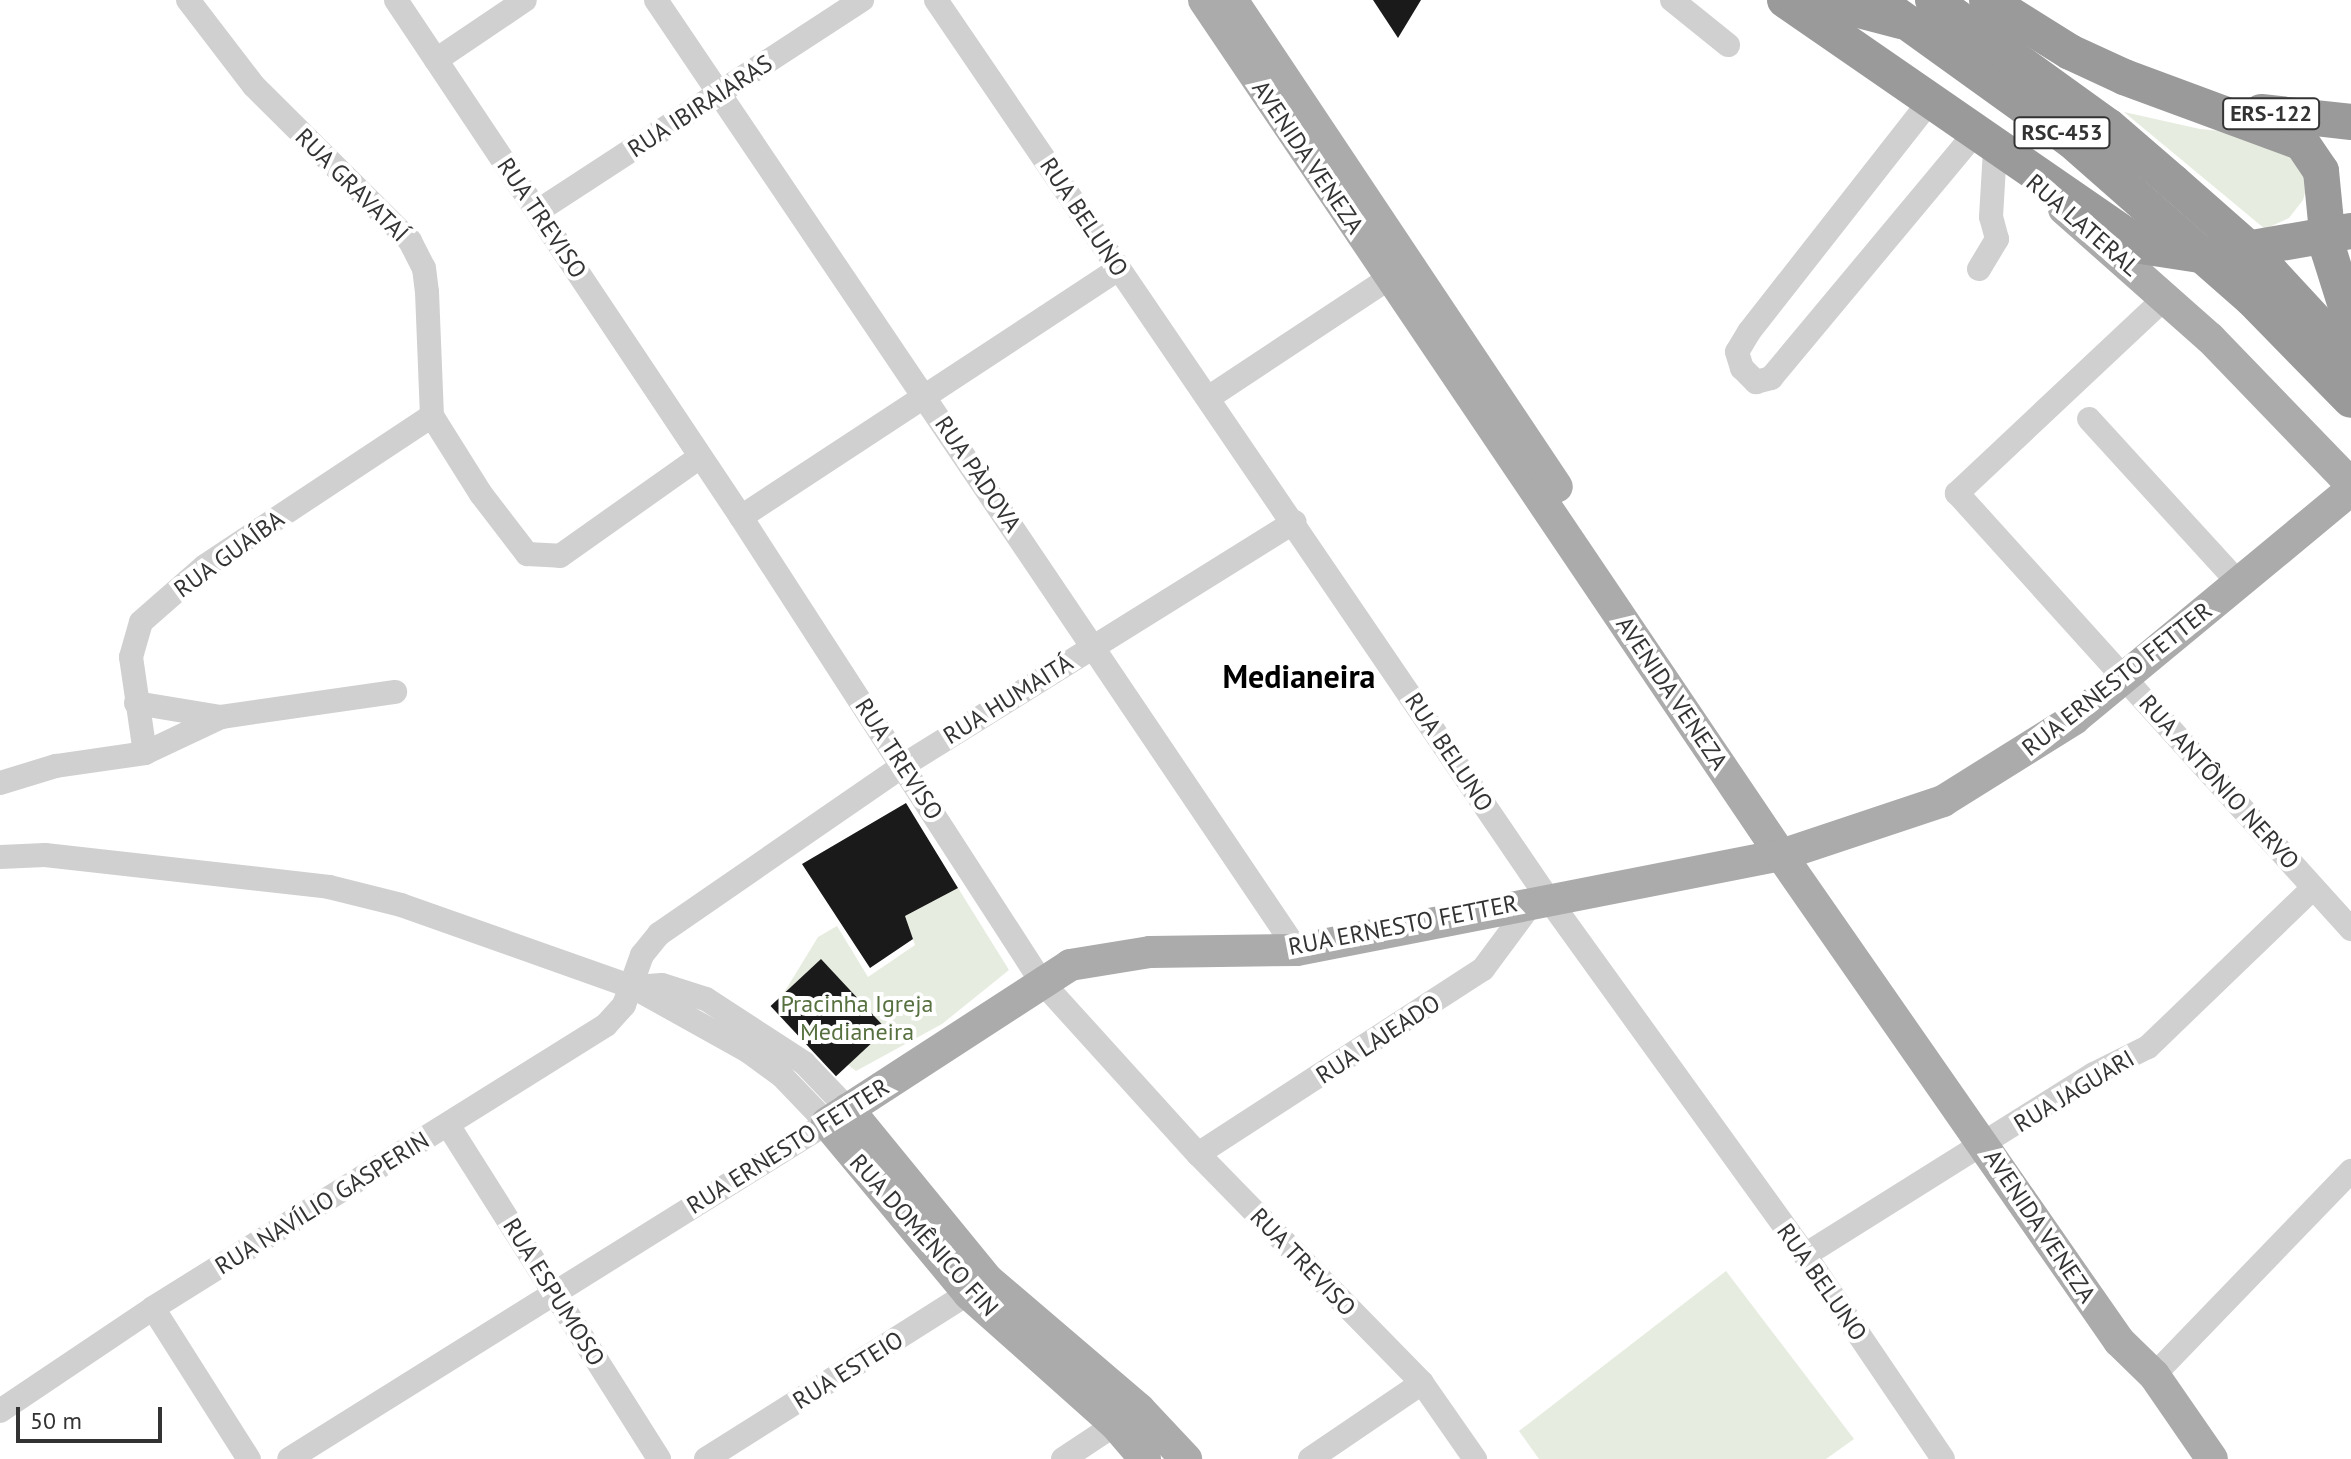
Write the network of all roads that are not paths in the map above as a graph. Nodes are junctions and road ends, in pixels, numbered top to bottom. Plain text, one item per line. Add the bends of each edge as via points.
1 (188, 0) edge
2 (396, 0) edge
3 (525, 0) edge
4 (656, 0) edge
5 (862, 0) edge
6 (936, 0) edge
7 (1204, 0) edge
8 (1232, 0) edge
9 (1672, 0) edge
10 (1785, 0) edge
11 (1821, 0) edge
12 (1876, 0) edge
13 (1987, 0) edge
14 (1920, 11) edge
15 (1728, 45) dead end
16 (436, 60) junction
17 (1271, 80) junction
18 (718, 94) junction
19 (2192, 100) junction
20 (1930, 101) junction
21 (2351, 122) edge
22 (1984, 142) junction
23 (1335, 176) junction
24 (538, 211) junction
25 (2339, 234) edge
26 (2249, 249) junction
27 (2206, 256) junction
28 (1119, 269) junction
29 (1979, 269) dead end
30 (1389, 278) junction
31 (2166, 297) junction
32 (2351, 322) edge
33 (2351, 359) edge
34 (926, 398) junction
35 (1208, 398) junction
36 (2351, 400) edge
37 (432, 416) junction
38 (2089, 419) dead end
39 (700, 457) junction
40 (2351, 487) edge
41 (741, 517) junction
42 (1294, 522) junction
43 (2239, 583) junction
44 (1094, 645) junction
45 (2126, 677) junction
46 (395, 692) dead end
47 (136, 703) junction
48 (221, 717) junction
49 (145, 753) junction
50 (904, 765) junction
51 (0, 783) edge
52 (1791, 852) junction
53 (0, 857) edge
54 (2313, 888) junction
55 (1541, 898) junction
56 (2351, 929) edge
57 (1297, 950) junction
58 (1041, 981) junction
59 (633, 987) junction
60 (837, 1116) junction
61 (448, 1125) junction
62 (1992, 1141) junction
63 (1198, 1154) junction
64 (2351, 1171) edge
65 (1805, 1255) junction
66 (979, 1287) junction
67 (554, 1291) junction
68 (153, 1308) junction
69 (2154, 1375) junction
70 (1422, 1383) junction
71 (0, 1411) edge
72 (1128, 1417) junction
73 (1931, 1455) edge
74 (249, 1459) edge
75 (289, 1459) edge
76 (659, 1459) edge
77 (706, 1459) edge
78 (1063, 1459) edge
79 (1145, 1459) edge
80 (1186, 1459) edge
81 (1310, 1459) edge
82 (1475, 1459) edge
83 (2212, 1459) edge

1 - 37 street, RUA GRAVATAÍ via 254,86 410,241 424,268
2 - 16 street, RUA TREVISO
3 - 16 street
4 - 18 street, RUA PÀDOVA
5 - 18 street, RUA IBIRAIARAS
6 - 28 street, RUA BELUNO
7 - 17 main road, AVENIDA VENEZA
8 - 17 main road, AVENIDA VENEZA
9 - 15 street
10 - 20 highway, RUA LATERAL
11 - 14 highway
12 - 14 highway, RSC-453
13 - 19 highway via 2070,52
14 - 26 highway, RSC-453 via 2108,126
14 - 27 highway, RSC-453
16 - 24 street, RUA TREVISO
17 - 23 main road, AVENIDA VENEZA
18 - 24 street, RUA IBIRAIARAS
18 - 34 street, RUA PÀDOVA
19 - 21 highway, ERS-122
19 - 25 highway via 2302,143 2321,171
20 - 22 highway, RUA LATERAL
20 - 22 street via 1749,332 1737,352 1742,368 1756,382 1771,378
22 - 27 highway via 2141,246
22 - 29 street via 1997,239
22 - 31 main road, RUA LATERAL
23 - 30 main road, AVENIDA VENEZA
23 - 52 main road, AVENIDA VENEZA
24 - 39 street, RUA TREVISO
25 - 26 highway
25 - 32 highway
26 - 27 highway
26 - 33 highway, RSC-453
27 - 36 highway, RSC-453
28 - 34 street
28 - 35 street, RUA BELUNO
30 - 35 street
30 - 52 main road, AVENIDA VENEZA
31 - 40 main road, RUA LATERAL
31 - 45 street, RUA ANTÔNIO NERVO via 1957,493
34 - 41 street
34 - 44 street, RUA PÀDOVA
35 - 42 street, RUA BELUNO
37 - 39 street, RUA GRAVATAÍ via 527,554 546,558 560,556
37 - 47 street, RUA GUAÍBA via 205,566 141,622 131,657
38 - 43 street
39 - 41 street, RUA TREVISO
40 - 43 main road, RUA ERNESTO FETTER
41 - 50 street, RUA TREVISO
42 - 44 street, RUA HUMAITÁ
42 - 55 street, RUA BELUNO
43 - 45 main road, RUA ERNESTO FETTER
44 - 50 street, RUA HUMAITÁ
44 - 57 street, RUA PÀDOVA
45 - 52 main road, RUA ERNESTO FETTER via 2004,766 1943,801
45 - 54 street, RUA ANTÔNIO NERVO
46 - 48 street
47 - 48 street
47 - 49 street, RUA GUAÍBA
48 - 49 street
49 - 51 street via 56,766
50 - 58 street, RUA TREVISO
50 - 59 street, RUA HUMAITÁ via 659,934 642,955
52 - 55 main road, RUA ERNESTO FETTER
52 - 62 main road, AVENIDA VENEZA
53 - 59 street, RUA DOMÊNICO FIN via 45,855 329,887 401,905
54 - 56 street, RUA ANTÔNIO NERVO
54 - 62 street, RUA JAGUARI via 2148,1047 2094,1074
55 - 57 main road, RUA ERNESTO FETTER
55 - 63 street, RUA LAJEADO via 1474,976
55 - 65 street, RUA BELUNO
57 - 58 main road, RUA ERNESTO FETTER via 1104,957 1070,965
58 - 60 main road, RUA ERNESTO FETTER
58 - 63 street, RUA TREVISO
59 - 60 street, RUA DOMÊNICO FIN via 748,1051
59 - 61 street, RUA NAVÍLIO GASPERIN via 606,1025
60 - 66 main road, RUA DOMÊNICO FIN
60 - 67 street, RUA ERNESTO FETTER
61 - 67 street, RUA ESPUMOSO
61 - 68 street, RUA NAVÍLIO GASPERIN
62 - 65 street, RUA JAGUARI
62 - 69 main road, AVENIDA VENEZA via 2133,1324
63 - 70 street, RUA TREVISO
64 - 69 street
65 - 73 street, RUA BELUNO
66 - 72 main road, RUA DOMÊNICO FIN
66 - 77 street, RUA ESTEIO
67 - 75 street, RUA ERNESTO FETTER
67 - 76 street, RUA ESPUMOSO
68 - 71 street, RUA NAVÍLIO GASPERIN
68 - 74 street
69 - 83 main road, AVENIDA VENEZA
70 - 81 street
70 - 82 street, RUA TREVISO
72 - 78 street
72 - 79 main road, RUA DOMÊNICO FIN
72 - 80 main road, RUA DOMÊNICO FIN

